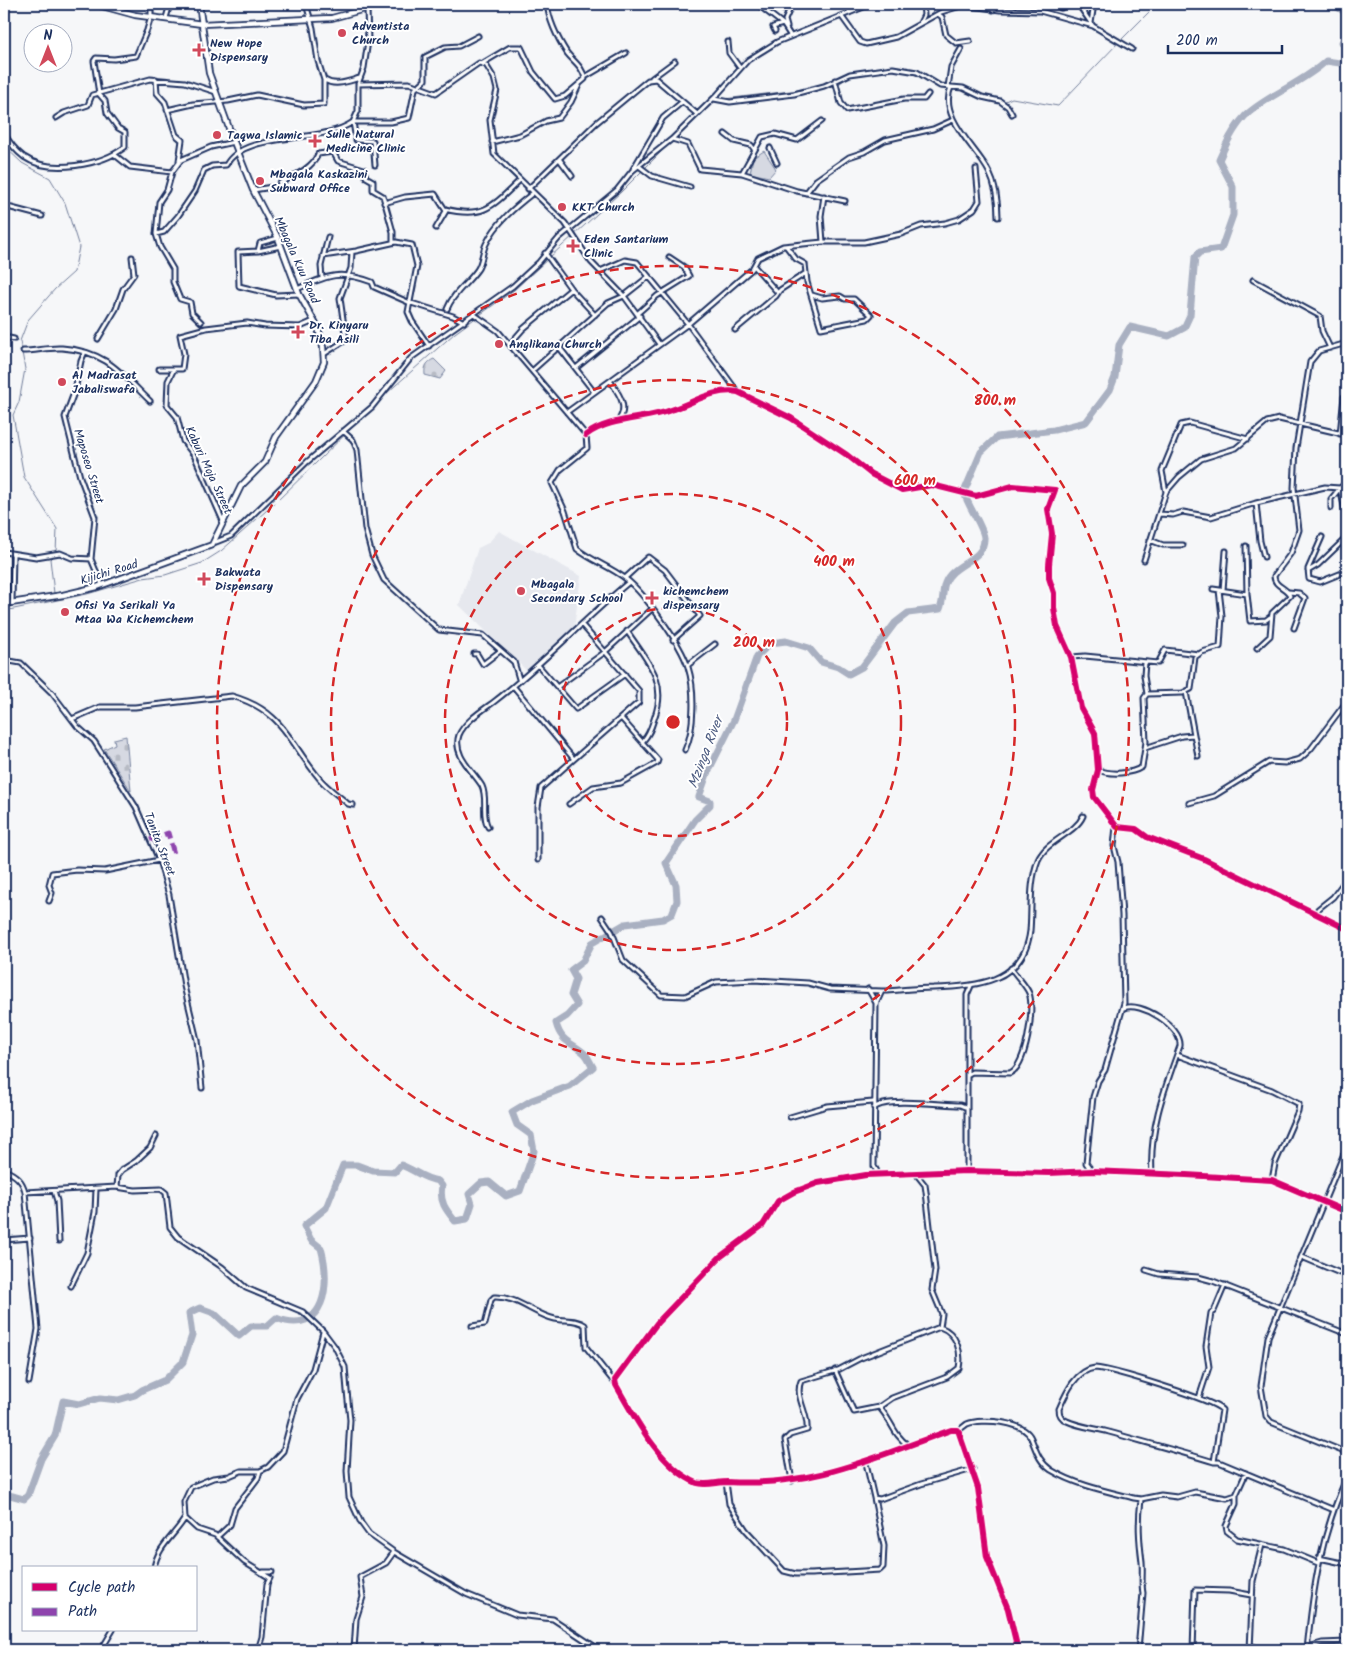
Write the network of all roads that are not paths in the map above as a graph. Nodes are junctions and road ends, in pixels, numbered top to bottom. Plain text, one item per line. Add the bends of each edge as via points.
1 (95, 4) edge
2 (141, 4) edge
3 (170, 4) edge
4 (199, 4) edge
5 (306, 4) edge
6 (359, 4) edge
7 (383, 4) edge
8 (547, 4) edge
9 (757, 4) edge
10 (783, 4) edge
11 (849, 4) edge
12 (871, 4) edge
13 (923, 4) edge
14 (992, 4) edge
15 (1078, 4) edge
16 (1094, 4) edge
17 (954, 5) edge
18 (367, 9) junction
19 (993, 10) junction
20 (360, 11) junction
21 (848, 14) junction
22 (938, 14) junction
23 (151, 17) junction
24 (842, 17) junction
25 (166, 18) junction
26 (309, 20) junction
27 (920, 23) junction
28 (202, 24) junction
29 (783, 24) junction
30 (1092, 25) junction
31 (788, 28) junction
32 (775, 31) dead end
33 (478, 36) dead end
34 (788, 38) junction
35 (970, 41) dead end
36 (728, 42) dead end
37 (961, 49) dead end
38 (1132, 49) dead end
39 (626, 53) dead end
40 (675, 61) dead end
41 (483, 63) junction
42 (740, 68) junction
43 (585, 77) junction
44 (360, 78) junction
45 (156, 79) junction
46 (652, 79) junction
47 (324, 80) junction
48 (835, 80) junction
49 (581, 83) junction
50 (358, 84) junction
51 (417, 86) junction
52 (950, 87) junction
53 (216, 93) junction
54 (99, 94) junction
55 (928, 94) dead end
56 (713, 99) junction
57 (220, 102) junction
58 (682, 102) junction
59 (167, 110) junction
60 (697, 114) junction
61 (1012, 114) dead end
62 (56, 118) dead end
63 (953, 120) junction
64 (822, 121) dead end
65 (354, 122) junction
66 (4, 133) edge
67 (725, 134) dead end
68 (672, 139) junction
69 (234, 142) junction
70 (492, 142) junction
71 (770, 148) dead end
72 (754, 149) junction
73 (238, 152) junction
74 (115, 155) junction
75 (560, 160) junction
76 (179, 162) junction
77 (777, 163) dead end
78 (375, 165) dead end
79 (639, 166) junction
80 (976, 169) dead end
81 (632, 171) junction
82 (172, 172) junction
83 (742, 173) junction
84 (572, 176) dead end
85 (520, 180) junction
86 (690, 187) dead end
87 (528, 189) junction
88 (254, 190) junction
89 (806, 192) junction
90 (533, 193) junction
91 (824, 196) junction
92 (845, 201) dead end
93 (384, 203) junction
94 (4, 206) edge
95 (445, 209) junction
96 (42, 216) dead end
97 (998, 217) dead end
98 (436, 228) dead end
99 (569, 229) junction
100 (156, 234) junction
101 (278, 238) junction
102 (328, 238) dead end
103 (393, 242) junction
104 (823, 242) junction
105 (281, 246) junction
106 (786, 246) junction
107 (258, 251) junction
108 (352, 252) junction
109 (545, 253) junction
110 (323, 256) junction
111 (132, 257) dead end
112 (669, 257) dead end
113 (754, 266) junction
114 (600, 271) junction
115 (806, 273) junction
116 (349, 275) junction
117 (648, 277) junction
118 (322, 278) junction
119 (1253, 280) dead end
120 (571, 289) junction
121 (298, 292) junction
122 (778, 293) junction
123 (662, 294) junction
124 (812, 295) junction
125 (624, 296) junction
126 (408, 302) junction
127 (447, 309) dead end
128 (475, 314) junction
129 (595, 315) junction
130 (639, 315) junction
131 (314, 321) junction
132 (201, 322) dead end
133 (464, 322) junction
134 (688, 324) junction
135 (735, 330) dead end
136 (4, 337) edge
137 (14, 339) dead end
138 (98, 339) dead end
139 (1347, 343) edge
140 (510, 344) junction
141 (660, 344) junction
142 (429, 346) junction
143 (559, 348) junction
144 (1330, 348) junction
145 (23, 350) dead end
146 (85, 352) junction
147 (323, 355) junction
148 (576, 368) junction
149 (159, 369) dead end
150 (173, 370) junction
151 (533, 370) junction
152 (610, 382) junction
153 (594, 392) junction
154 (738, 392) junction
155 (1344, 397) dead end
156 (150, 401) dead end
157 (567, 412) junction
158 (617, 422) junction
159 (1301, 425) junction
160 (343, 431) junction
161 (1340, 434) junction
162 (586, 435) junction
163 (1347, 435) edge
164 (1248, 438) junction
165 (1347, 482) edge
166 (1340, 488) junction
167 (1166, 492) junction
168 (1294, 496) junction
169 (1256, 503) junction
170 (1330, 508) dead end
171 (1160, 514) junction
172 (1347, 519) edge
173 (224, 523) junction
174 (1322, 537) dead end
175 (1347, 538) edge
176 (1150, 540) junction
177 (216, 542) junction
178 (1183, 545) dead end
179 (1246, 546) dead end
180 (1226, 551) dead end
181 (4, 552) edge
182 (13, 555) junction
183 (1264, 557) dead end
184 (91, 559) junction
185 (1144, 560) dead end
186 (1308, 571) junction
187 (1347, 571) edge
188 (625, 578) junction
189 (629, 582) junction
190 (102, 586) junction
191 (1213, 589) dead end
192 (1221, 590) junction
193 (1288, 592) junction
194 (1247, 594) junction
195 (12, 602) junction
196 (4, 604) edge
197 (653, 608) junction
198 (1270, 617) junction
199 (582, 625) junction
200 (1294, 628) dead end
201 (627, 631) junction
202 (673, 640) junction
203 (715, 644) dead end
204 (1256, 648) dead end
205 (500, 651) junction
206 (604, 652) junction
207 (474, 654) dead end
208 (1199, 654) junction
209 (1071, 657) junction
210 (4, 660) edge
211 (1145, 662) junction
212 (538, 665) junction
213 (688, 665) junction
214 (625, 674) junction
215 (519, 679) junction
216 (514, 687) junction
217 (556, 687) junction
218 (1186, 692) junction
219 (1147, 694) junction
220 (1347, 701) edge
221 (621, 718) junction
222 (72, 719) junction
223 (1193, 735) junction
224 (643, 741) junction
225 (1145, 748) junction
226 (685, 750) dead end
227 (1198, 756) dead end
228 (573, 758) junction
229 (1098, 770) junction
230 (1190, 803) dead end
231 (570, 804) dead end
232 (353, 805) dead end
233 (1083, 816) dead end
234 (1116, 826) junction
235 (488, 827) dead end
236 (159, 860) junction
237 (538, 860) dead end
238 (1347, 878) edge
239 (49, 901) dead end
240 (1318, 909) dead end
241 (602, 917) dead end
242 (1347, 929) edge
243 (1011, 968) junction
244 (971, 986) junction
245 (868, 989) junction
246 (882, 991) junction
247 (876, 1004) junction
248 (1123, 1008) junction
249 (1177, 1055) junction
250 (967, 1074) junction
251 (202, 1088) dead end
252 (873, 1101) junction
253 (880, 1104) junction
254 (966, 1107) junction
255 (874, 1108) junction
256 (790, 1117) dead end
257 (156, 1136) dead end
258 (1347, 1146) edge
259 (874, 1166) junction
260 (4, 1170) edge
261 (967, 1171) junction
262 (1092, 1171) junction
263 (1152, 1173) junction
264 (916, 1174) junction
265 (868, 1175) junction
266 (880, 1175) junction
267 (1272, 1180) junction
268 (117, 1187) junction
269 (96, 1188) junction
270 (25, 1192) junction
271 (54, 1192) junction
272 (1324, 1202) junction
273 (1347, 1212) edge
274 (30, 1238) junction
275 (4, 1240) edge
276 (59, 1241) dead end
277 (1302, 1257) junction
278 (1146, 1270) dead end
279 (1347, 1276) edge
280 (1225, 1285) junction
281 (71, 1286) dead end
282 (1282, 1308) junction
283 (472, 1326) dead end
284 (940, 1327) junction
285 (323, 1331) junction
286 (1347, 1334) edge
287 (835, 1370) junction
288 (29, 1382) dead end
289 (615, 1382) junction
290 (1199, 1398) junction
291 (879, 1407) junction
292 (958, 1430) junction
293 (908, 1445) junction
294 (1347, 1453) edge
295 (1214, 1462) junction
296 (866, 1463) junction
297 (973, 1469) junction
298 (260, 1471) junction
299 (1246, 1472) junction
300 (1347, 1477) edge
301 (792, 1481) junction
302 (726, 1482) junction
303 (1236, 1495) junction
304 (874, 1498) junction
305 (1141, 1499) junction
306 (1334, 1510) junction
307 (185, 1518) junction
308 (217, 1536) junction
309 (1262, 1545) junction
310 (394, 1552) junction
311 (1319, 1558) junction
312 (1318, 1562) junction
313 (1347, 1564) edge
314 (154, 1566) edge
315 (262, 1572) junction
316 (272, 1572) dead end
317 (1251, 1596) junction
318 (112, 1632) edge
319 (1347, 1642) edge
320 (1250, 1645) junction
321 (1255, 1649) edge
322 (1307, 1649) edge
323 (101, 1650) edge
324 (258, 1650) edge
325 (354, 1650) edge
326 (600, 1650) edge
327 (1018, 1650) edge
328 (1138, 1650) edge
329 (1193, 1650) edge
330 (1250, 1650) edge

1 - 23 street
2 - 23 street via 151,5
3 - 25 street
4 - 28 street, Mbagala Kuu Road
5 - 26 street
6 - 20 street
7 - 18 street
8 - 43 street via 566,51 580,65
9 - 29 street
10 - 31 street via 782,9 789,11 785,20
11 - 21 street
12 - 21 street
13 - 27 street via 924,15
14 - 19 street
15 - 30 street
16 - 30 street
17 - 19 street
17 - 22 street
18 - 20 street
18 - 44 street via 368,41
19 - 30 street via 1040,11
20 - 26 street
21 - 24 street
22 - 27 street
22 - 35 street via 942,17 948,38 956,43
23 - 25 street
23 - 54 street via 136,56 95,59
24 - 27 street via 864,44 896,37
24 - 34 street
25 - 28 street
26 - 28 street
26 - 47 street via 314,28
28 - 53 street, Mbagala Kuu Road
29 - 31 street
29 - 32 street via 773,28
30 - 38 street
31 - 34 street
33 - 51 street via 459,46 446,46 426,56 425,80
34 - 42 street via 760,52
36 - 42 street via 732,58
37 - 52 street via 951,67
39 - 43 street
40 - 46 street
41 - 49 street via 500,51 518,46 523,49 533,72 556,99
41 - 51 street via 472,67 436,94
41 - 70 street via 492,74 497,90 490,120
42 - 56 street
43 - 49 street
44 - 47 street via 341,83
44 - 50 street
45 - 53 street via 185,82
45 - 54 street
45 - 59 street via 157,93
46 - 58 street
46 - 75 street via 596,123
47 - 57 street via 326,99 323,105 295,104 257,95
48 - 52 street via 853,73 893,68 921,73 938,86
48 - 55 street via 841,103 847,110 924,99
48 - 56 street via 794,94 730,102
49 - 70 street via 559,118 520,135
50 - 51 street
50 - 65 street via 358,111
51 - 65 street via 409,118 391,122
52 - 61 street via 963,88 1000,101
52 - 63 street
53 - 57 street, Mbagala Kuu Road
54 - 62 street via 91,96 88,105
54 - 74 street via 105,101 107,112 118,128 125,132 126,146
56 - 60 street
57 - 59 street
57 - 69 street, Mbagala Kuu Road
58 - 60 street
58 - 81 street via 663,118
59 - 76 street via 176,135 182,140
60 - 68 street
63 - 89 street via 933,129 888,139 849,157 816,180
63 - 97 street via 989,171 997,197
64 - 72 street via 798,140 768,134
65 - 73 street via 326,134 250,146
65 - 78 street via 356,140 373,141
66 - 74 street via 24,157 52,166 89,163
67 - 72 street
68 - 79 street
68 - 83 street via 688,144 700,169
69 - 73 street, Mbagala Kuu Road
69 - 76 street via 202,150
70 - 85 street via 495,156
71 - 77 street
72 - 83 street
73 - 88 street, Mbagala Kuu Road
73 - 100 street via 226,165 204,170 195,191 177,217 164,232
74 - 82 street via 130,167
75 - 84 street
75 - 87 street
76 - 82 street
79 - 81 street
79 - 86 street via 652,176
80 - 104 street via 979,201 974,209 958,218 864,242
81 - 99 street via 617,190
82 - 100 street via 159,202
83 - 89 street
85 - 87 street
85 - 95 street via 485,211 467,213
87 - 90 street
88 - 93 street via 279,186 316,161 318,154 333,152 338,161 365,170 365,176 373,181 373,190 383,196
88 - 101 street, Mbagala Kuu Road
89 - 91 street
90 - 99 street
90 - 127 street via 503,219 490,236 480,256 478,269
91 - 92 street
91 - 104 street via 821,216
93 - 95 street via 432,194 439,197
93 - 103 street
94 - 96 street
95 - 98 street
99 - 109 street
99 - 114 street
100 - 132 street via 173,270 180,299 190,302 192,313
101 - 105 street, Mbagala Kuu Road
101 - 107 street via 260,243
102 - 110 street
103 - 108 street
103 - 126 street via 413,246 417,269
104 - 106 street
105 - 107 street
105 - 121 street, Mbagala Kuu Road
106 - 113 street via 758,258
106 - 115 street via 796,260 803,261
107 - 121 street via 238,253 240,287 261,289 276,295
108 - 110 street
108 - 116 street
109 - 120 street
109 - 128 street via 513,286
110 - 118 street
111 - 138 street via 134,274
112 - 123 street via 684,267 689,276
113 - 122 street
113 - 134 street
114 - 117 street via 628,260 637,262
114 - 125 street
115 - 122 street
115 - 124 street
116 - 118 street via 335,274
116 - 126 street via 372,282 374,287
116 - 147 street via 340,298 346,340
117 - 123 street
117 - 125 street
118 - 121 street
119 - 144 street via 1320,316 1322,331
120 - 129 street
120 - 140 street
121 - 131 street, Mbagala Kuu Road
122 - 135 street
123 - 130 street
123 - 134 street
124 - 124 street via 821,328 867,319 871,315 854,299
125 - 129 street via 608,303
125 - 130 street
126 - 133 street
126 - 142 street via 409,317
128 - 133 street
128 - 140 street
129 - 143 street
130 - 141 street
130 - 148 street
131 - 147 street, Mbagala Kuu Road via 322,340
131 - 150 street via 300,327 250,322 190,331 180,335 184,366
133 - 142 street
134 - 141 street
134 - 154 street
136 - 137 street
139 - 144 street
140 - 151 street
141 - 152 street
142 - 160 street via 412,358 372,407
143 - 148 street
143 - 151 street
144 - 159 street via 1316,353 1310,362
145 - 146 street via 52,348
146 - 156 street via 106,360
146 - 184 street, Maposeo Street via 65,418 80,477 95,517
147 - 173 street, Mbagala Kuu Road via 324,362 316,381 276,436 264,462 242,486
148 - 153 street
149 - 150 street
150 - 173 street, Kaburi Moja Street via 168,381 167,405 177,417 183,441 194,455
151 - 157 street
152 - 153 street
152 - 158 street via 624,406 623,415
153 - 157 street
154 - 158 street via 726,391 692,400 672,410
154 - 209 street via 790,418 871,474 902,490 932,485 976,496 1012,486 1055,490 1048,509 1052,534 1049,578 1057,626
155 - 161 street
157 - 162 street
158 - 162 street
159 - 161 street
159 - 164 street via 1281,419 1270,421
159 - 168 street via 1296,448
160 - 177 street via 232,536
160 - 205 street via 353,440 357,450 365,529 372,555 384,580 416,606 436,628 483,635
161 - 163 street
162 - 188 street via 587,448 560,470 552,483 577,549
164 - 167 street via 1236,448 1201,459
164 - 167 street via 1190,423 1181,425 1162,471
165 - 166 street
166 - 168 street via 1325,487
166 - 170 street via 1331,499
166 - 172 street
167 - 171 street
168 - 169 street
168 - 193 street via 1300,524 1296,542 1290,556 1274,576 1276,584
169 - 171 street via 1211,517 1184,512
169 - 183 street
171 - 176 street
173 - 177 street, Mbagala Kuu Road
174 - 186 street
175 - 186 street
176 - 178 street via 1163,545
176 - 185 street
177 - 190 street, Kijichi Road via 206,549
179 - 194 street
180 - 192 street
181 - 182 street
182 - 184 street via 36,557 60,553 72,558
182 - 195 street
184 - 190 street, Maposeo Street
186 - 187 street via 1309,579 1320,582
188 - 189 street
188 - 202 street via 648,557 665,570 700,616
189 - 197 street
189 - 199 street
190 - 195 street, Kijichi Road
191 - 192 street
192 - 194 street
192 - 208 street via 1220,647
193 - 198 street via 1290,597
193 - 200 street via 1299,593 1305,598
194 - 198 street via 1250,621
195 - 196 street, Kijichi Road
197 - 201 street
197 - 202 street
198 - 204 street via 1270,636
199 - 206 street
199 - 212 street
201 - 206 street
201 - 224 street via 660,686 658,708
202 - 213 street
203 - 213 street
205 - 207 street via 483,664
205 - 215 street via 514,662
206 - 214 street
206 - 217 street
208 - 211 street via 1165,650 1158,663
208 - 218 street via 1192,687
209 - 211 street
209 - 229 street via 1081,708 1095,733
210 - 222 street, Tanita Street via 22,663
211 - 219 street
212 - 215 street
212 - 217 street
213 - 226 street via 693,722
214 - 217 street via 579,709
214 - 221 street via 639,691 639,702
215 - 216 street
216 - 228 street
216 - 235 street via 472,719 458,739 466,764 483,788
218 - 219 street
218 - 223 street
219 - 225 street via 1143,713
220 - 230 street via 1300,759 1286,763 1269,762 1214,796
221 - 224 street
221 - 228 street
222 - 232 street via 100,707 135,707 232,696 241,698 280,724 320,779
222 - 236 street, Tanita Street via 94,741 128,793
223 - 225 street
223 - 227 street
224 - 231 street via 657,763 621,783 593,786
225 - 229 street via 1143,764 1138,770 1110,773
228 - 237 street via 539,791
229 - 234 street via 1094,797
233 - 243 street via 1079,825 1066,832 1039,858 1032,884 1028,942
234 - 242 street via 1140,830 1151,839 1204,859
234 - 248 street via 1114,846 1118,862 1125,979
236 - 239 street via 105,871 52,873 48,885 52,893
236 - 251 street, Tanita Street via 170,895 184,986 197,1040
238 - 240 street via 1333,897
241 - 245 street via 623,960 661,995 685,996 716,982 754,980 808,983 830,989
243 - 244 street via 995,979
243 - 250 street via 1030,996 1030,1024 1019,1065 1010,1073
244 - 246 street
244 - 250 street via 967,996
245 - 246 street
245 - 247 street
246 - 247 street
247 - 252 street
248 - 249 street via 1132,1006 1169,1023 1180,1039
248 - 262 street via 1092,1103 1086,1163
249 - 263 street via 1152,1136
249 - 267 street via 1299,1104 1275,1164
250 - 254 street
252 - 253 street
252 - 255 street
252 - 256 street via 806,1110
253 - 254 street
253 - 255 street
254 - 261 street
255 - 259 street
257 - 268 street via 150,1148 122,1170
258 - 272 street
259 - 265 street
259 - 266 street
260 - 270 street via 16,1176
261 - 262 street
261 - 264 street
262 - 263 street
263 - 267 street
264 - 266 street
264 - 284 street via 925,1185 935,1270 932,1290 942,1314
265 - 266 street
265 - 289 street via 807,1186 778,1201 763,1225 720,1257 662,1317
267 - 272 street
268 - 269 street
268 - 285 street via 161,1189 166,1193 170,1227 178,1237 246,1288 306,1315
269 - 271 street
269 - 281 street via 87,1254
270 - 271 street
270 - 274 street
271 - 276 street
272 - 273 street
272 - 277 street
274 - 275 street
274 - 288 street via 38,1329
277 - 279 street
277 - 282 street
278 - 280 street via 1198,1277
280 - 282 street
280 - 290 street via 1211,1313 1206,1346 1209,1366
282 - 286 street
282 - 294 street via 1268,1337 1262,1373 1266,1416 1271,1422
283 - 289 street via 485,1324 494,1296 523,1303 548,1317 580,1322 585,1325 588,1352
284 - 287 street
284 - 291 street via 948,1330 961,1351 959,1368 948,1377 892,1398
285 - 298 street via 312,1369 297,1400 283,1451
285 - 310 street via 345,1367 350,1420 349,1497 369,1534
287 - 291 street via 854,1412
287 - 301 street via 804,1379 800,1384 808,1427 785,1440
289 - 302 street via 644,1432 675,1467 700,1484
290 - 295 street via 1218,1405 1222,1410
290 - 295 street via 1100,1368 1088,1368 1079,1374 1069,1389 1059,1413 1066,1421
291 - 293 street via 899,1439
292 - 293 street
292 - 297 street
292 - 305 street via 979,1422 1011,1424 1028,1434 1037,1454 1052,1470 1081,1484
293 - 296 street
295 - 299 street
296 - 301 street
296 - 304 street
297 - 304 street via 882,1499
297 - 327 street via 987,1557 1008,1609
298 - 307 street via 241,1471 194,1485 184,1502
298 - 308 street via 239,1501 230,1524
299 - 303 street
299 - 306 street
300 - 306 street
301 - 302 street
302 - 304 street via 729,1504 751,1537 784,1571 796,1574 880,1570 884,1546
303 - 305 street via 1227,1498 1195,1492 1177,1497 1161,1495
303 - 309 street via 1227,1531 1237,1539
305 - 328 street via 1138,1530 1143,1593
306 - 311 street
307 - 308 street via 196,1528
307 - 314 street via 168,1538
308 - 315 street via 244,1562
309 - 312 street via 1284,1549
309 - 317 street
310 - 325 street via 386,1563 360,1577 363,1596 356,1619
310 - 326 street via 458,1590 495,1607 530,1618 553,1620
311 - 312 street
311 - 313 street
312 - 322 street
315 - 316 street
315 - 324 street via 270,1578
317 - 320 street
317 - 329 street via 1229,1590 1195,1590
318 - 323 street
319 - 322 street via 1322,1643
320 - 321 street
320 - 330 street
321 - 322 street

